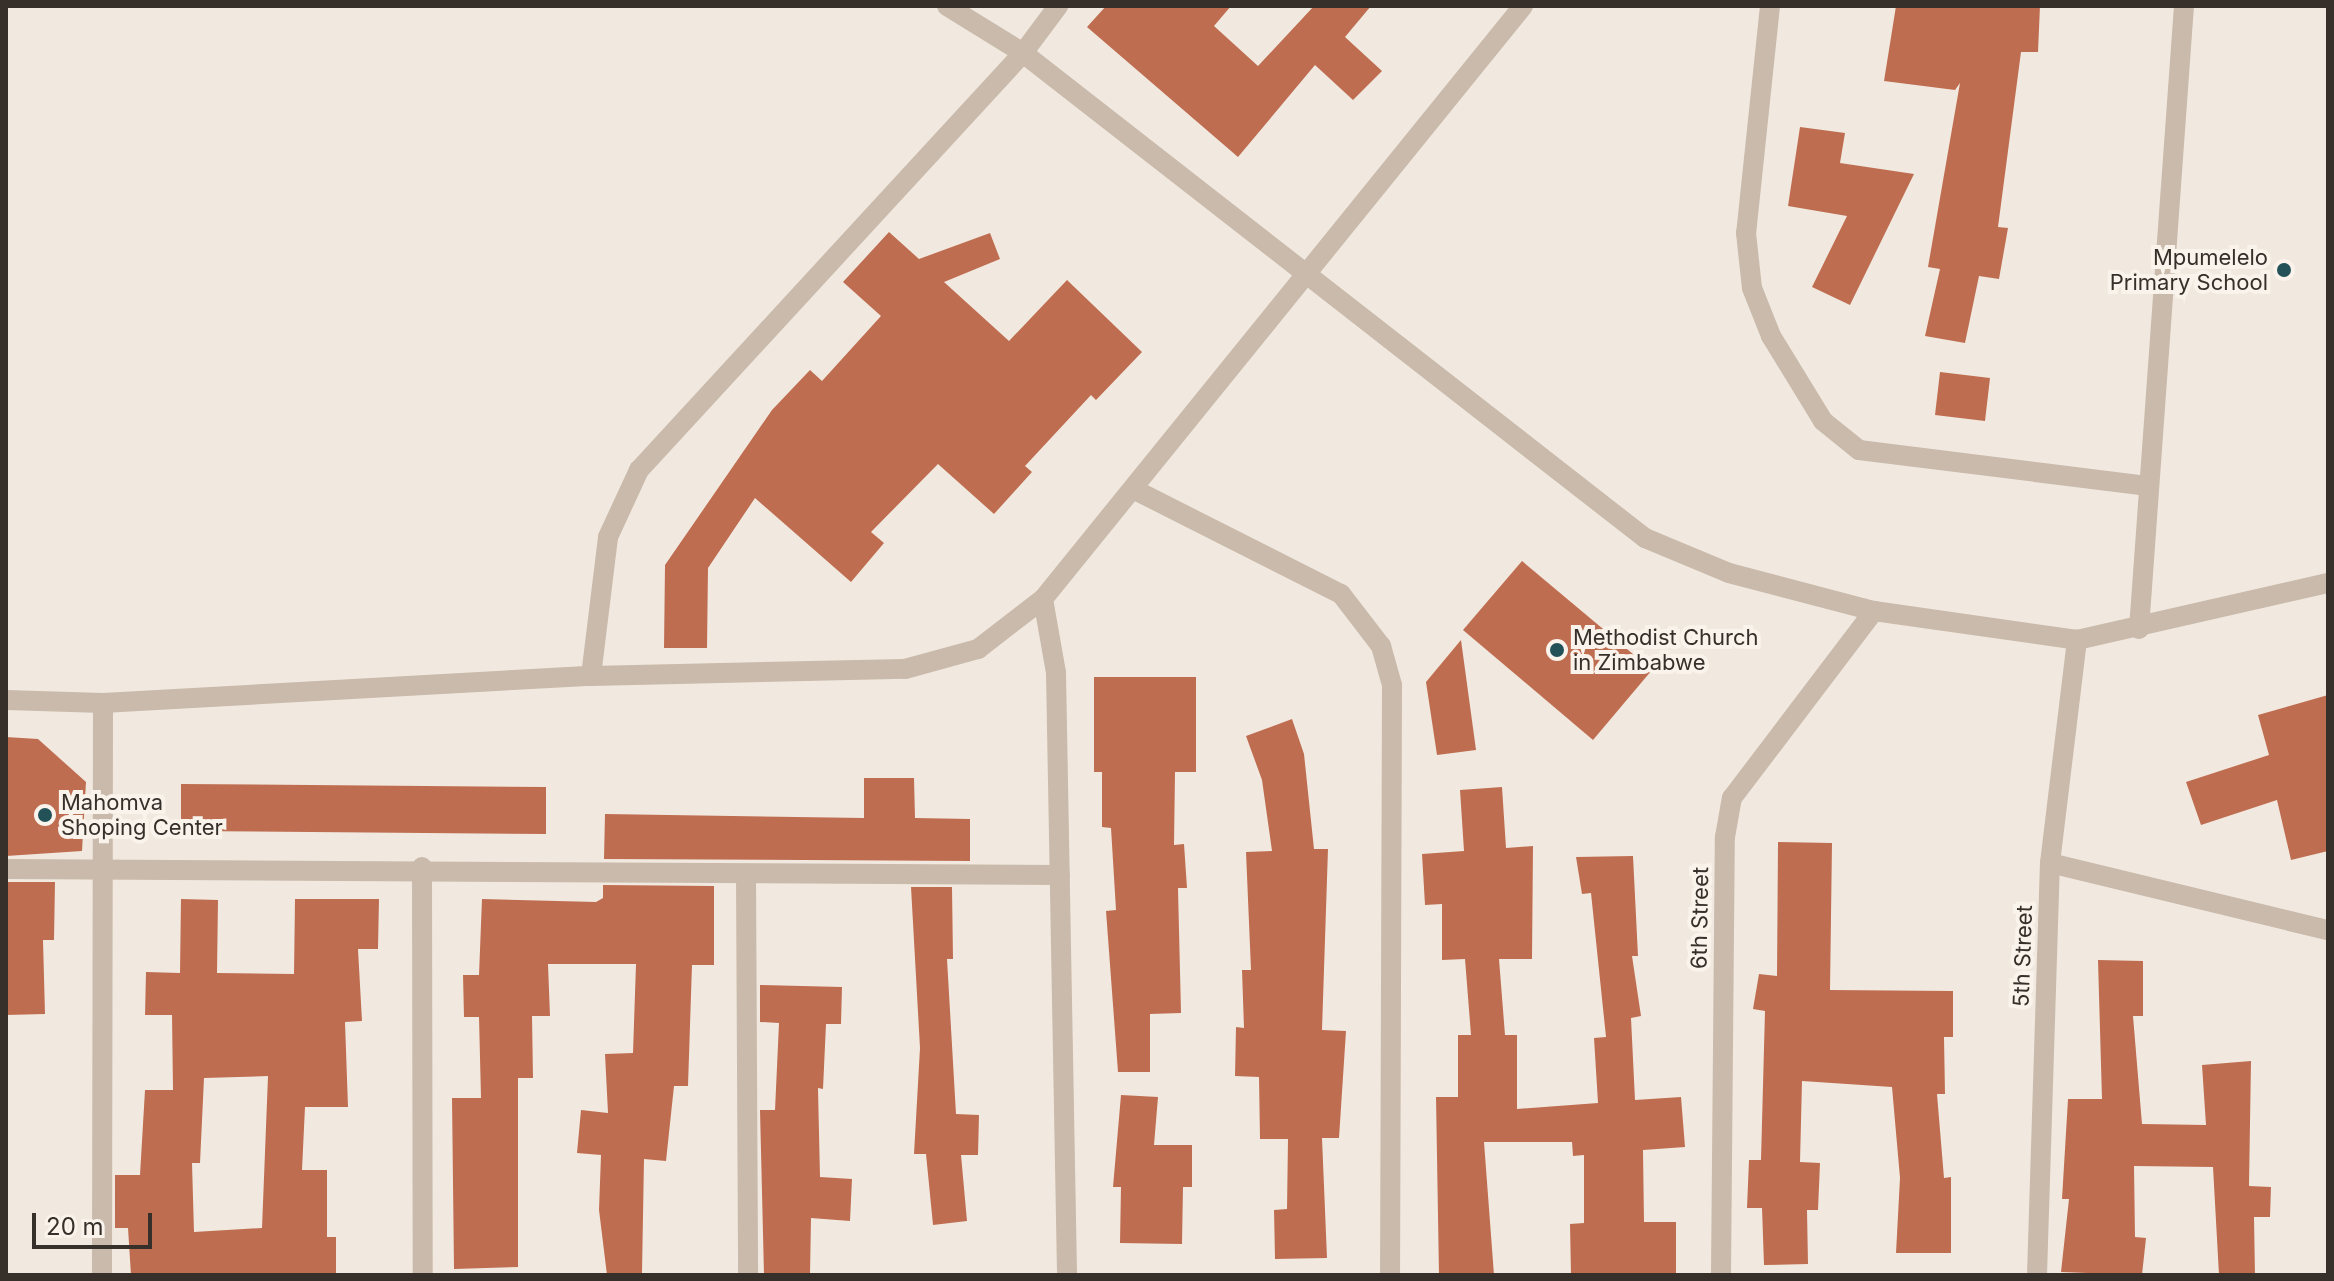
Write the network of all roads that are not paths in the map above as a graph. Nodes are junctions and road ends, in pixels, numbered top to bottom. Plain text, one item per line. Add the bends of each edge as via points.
1 (947, 6) edge
2 (1058, 6) edge
3 (1523, 6) edge
4 (1770, 6) edge
5 (2184, 6) edge
6 (1023, 53) junction
7 (1300, 275) junction
8 (2149, 486) junction
9 (1133, 489) junction
10 (2328, 583) edge
11 (1043, 599) junction
12 (1874, 611) junction
13 (2139, 629) junction
14 (2077, 640) junction
15 (591, 676) junction
16 (6, 700) edge
17 (103, 703) junction
18 (2050, 863) junction
19 (422, 867) junction
20 (106, 868) junction
21 (6, 869) edge
22 (746, 875) junction
23 (1060, 875) junction
24 (2328, 930) edge
25 (102, 1275) edge
26 (423, 1275) edge
27 (748, 1275) edge
28 (1067, 1275) edge
29 (1390, 1275) edge
30 (1721, 1275) edge
31 (2037, 1275) edge

1 - 6 street
2 - 6 street
3 - 7 street
4 - 8 street via 1746,233 1752,288 1771,336 1823,421 1859,450
5 - 8 street
6 - 7 street
6 - 15 street via 639,470 608,537
7 - 9 street
7 - 12 street via 1645,538 1729,573
8 - 13 street
9 - 11 street
9 - 29 street via 1341,594 1381,646 1392,685
10 - 13 street
11 - 15 street via 978,649 905,669
11 - 23 street via 1056,673
12 - 14 street
12 - 30 street, 6th Street via 1732,798 1725,837
13 - 14 street
14 - 18 street, 5th Street
15 - 17 street
16 - 17 street
17 - 20 street
18 - 24 street
18 - 31 street, 5th Street
19 - 20 street
19 - 22 street
19 - 26 street
20 - 21 street
20 - 25 street
22 - 23 street
22 - 27 street
23 - 28 street

